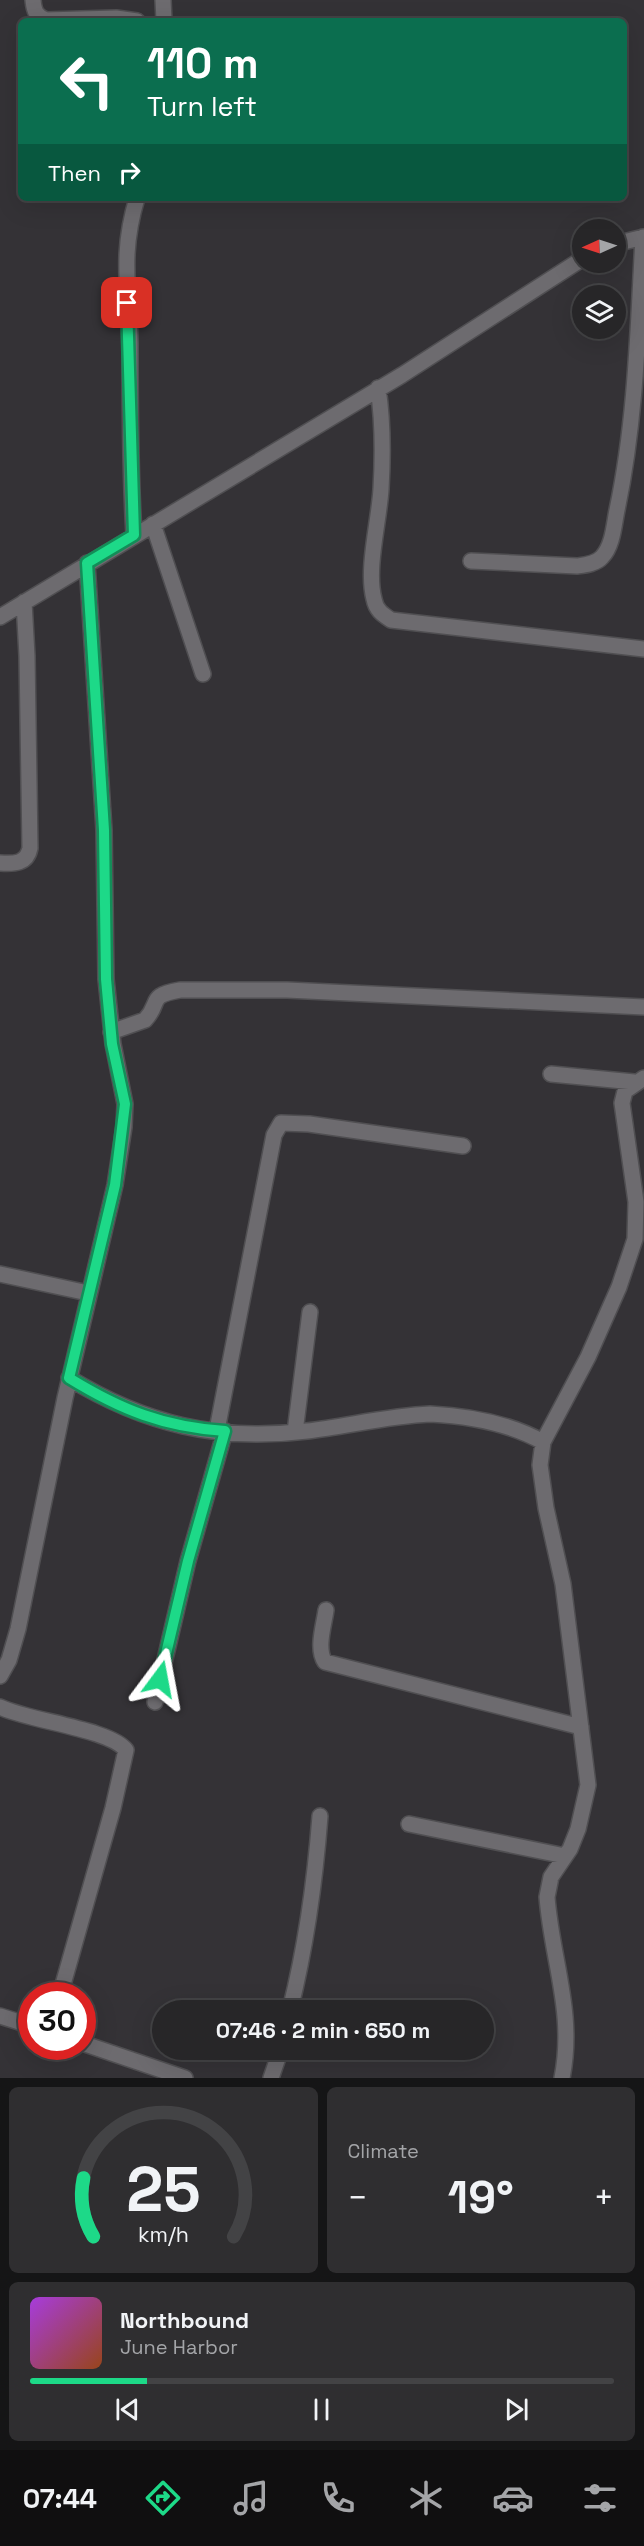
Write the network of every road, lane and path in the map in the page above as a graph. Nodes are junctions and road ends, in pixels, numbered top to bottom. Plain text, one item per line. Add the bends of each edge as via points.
1 (33, 0) edge
2 (163, 0) edge
3 (41, 18) edge
4 (164, 18) edge
5 (136, 201) edge
6 (643, 237) edge
7 (626, 241) edge
8 (572, 265) edge
9 (378, 388) junction
10 (153, 524) junction
11 (134, 535) junction
12 (471, 561) dead end
13 (87, 563) junction
14 (24, 602) junction
15 (0, 617) edge
16 (644, 649) edge
17 (203, 674) dead end
18 (0, 863) edge
19 (644, 1007) edge
20 (111, 1032) junction
21 (551, 1074) dead end
22 (639, 1080) edge
23 (463, 1146) dead end
24 (0, 1274) edge
25 (88, 1293) junction
26 (310, 1312) dead end
27 (69, 1378) junction
28 (221, 1430) junction
29 (295, 1432) junction
30 (545, 1438) junction
31 (326, 1610) dead end
32 (0, 1676) edge
33 (155, 1702) dead end
34 (0, 1707) edge
35 (581, 1727) junction
36 (320, 1816) dead end
37 (409, 1824) dead end
38 (565, 1856) junction
39 (64, 1982) edge
40 (292, 2000) edge
41 (0, 2016) edge
42 (18, 2022) edge
43 (96, 2048) edge
44 (277, 2060) edge
45 (164, 2075) edge
46 (185, 2078) edge
47 (271, 2078) edge
48 (562, 2078) edge

1 - 3 street
2 - 4 street
5 - 11 street via 125,266
6 - 7 street
6 - 12 street via 629,433 608,547 601,558 577,566
8 - 9 street
9 - 10 street
9 - 16 street via 382,416 381,489 372,583 380,612 391,620
10 - 11 street
10 - 17 street
11 - 13 street
13 - 14 street
13 - 20 street via 104,830 106,979
14 - 15 street
14 - 18 street via 30,848 22,862
19 - 20 street via 287,990 180,990 155,999 145,1020
20 - 25 street via 125,1104 124,1127 115,1185
21 - 22 street
22 - 30 street via 625,1091 622,1103 636,1202 635,1239 619,1287
23 - 28 street via 281,1123 274,1135
24 - 25 street
25 - 27 street
26 - 29 street
27 - 28 street via 104,1400 164,1423
27 - 32 street via 18,1629
28 - 29 street
28 - 33 street
29 - 30 street via 438,1414
30 - 35 street via 540,1465 542,1486 562,1584
31 - 35 street via 321,1647 326,1662
34 - 39 street via 96,1734 126,1750
35 - 38 street via 588,1785 578,1829
36 - 40 street via 312,1901
37 - 38 street
38 - 48 street via 551,1877 547,1897 567,2021
41 - 42 street
43 - 45 street
44 - 47 street
45 - 46 street

